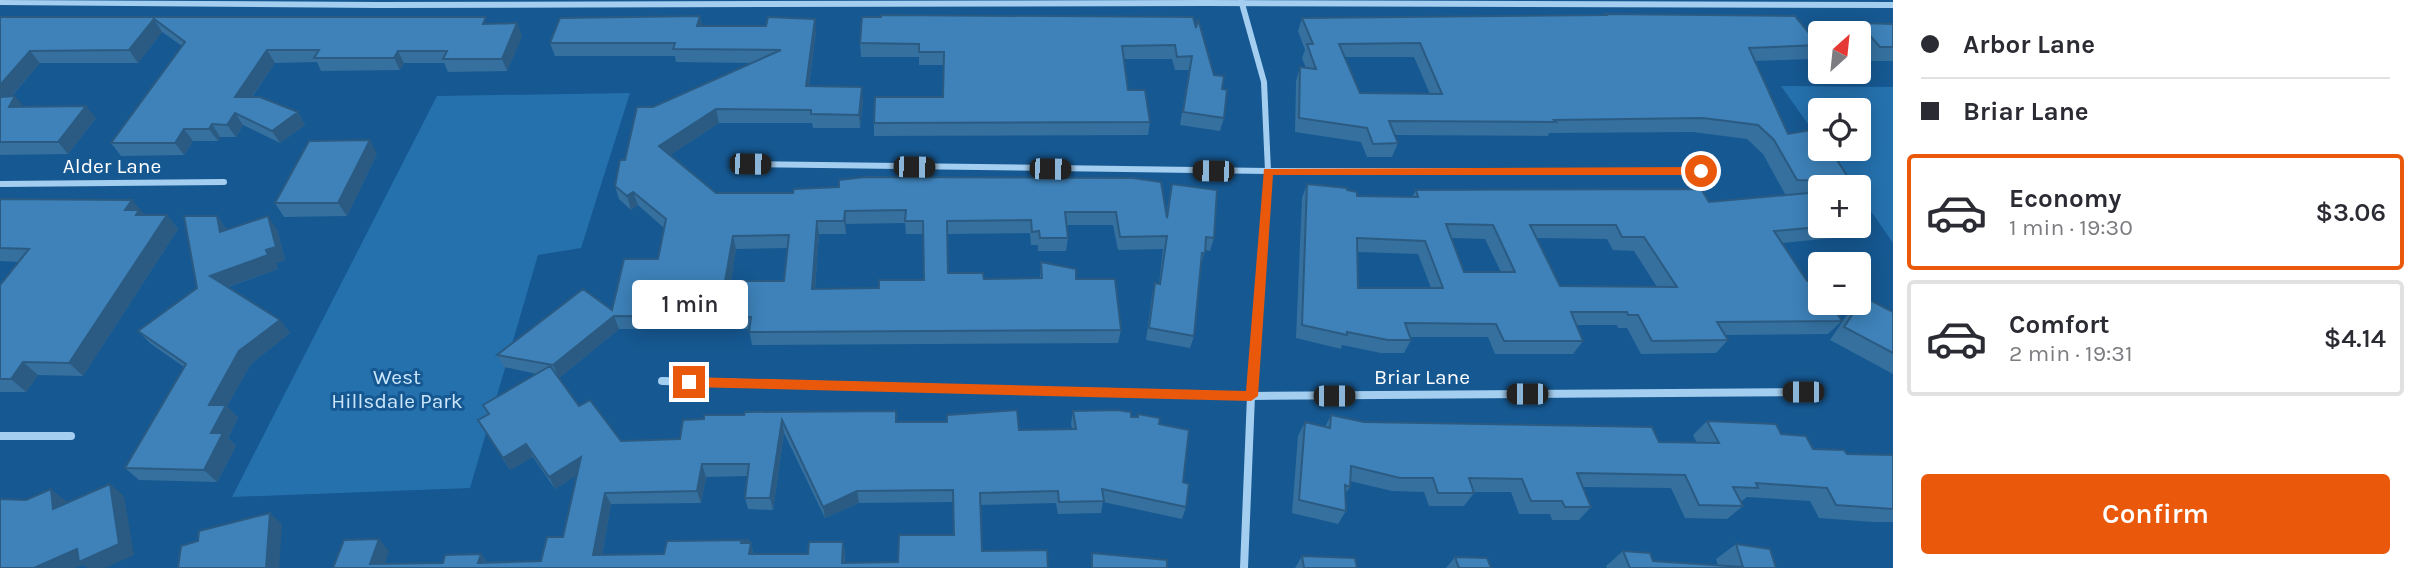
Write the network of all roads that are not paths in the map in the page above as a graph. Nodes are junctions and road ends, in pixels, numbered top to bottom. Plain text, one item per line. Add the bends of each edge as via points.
1 (1242, 1) edge
2 (0, 2) edge
3 (380, 2) edge
4 (1893, 5) edge
5 (750, 164) dead end
6 (1701, 171) dead end
7 (1268, 172) junction
8 (224, 182) dead end
9 (0, 184) edge
10 (662, 381) dead end
11 (1803, 392) dead end
12 (1251, 396) junction
13 (0, 436) edge
14 (71, 436) dead end
15 (1244, 568) edge

1 - 3 street
1 - 4 street
1 - 7 street via 1265,82
2 - 3 street
5 - 7 street
6 - 7 street
7 - 12 street
8 - 9 street, Alder Lane
10 - 12 street, Briar Lane
11 - 12 street, Briar Lane
12 - 15 street
13 - 14 street

